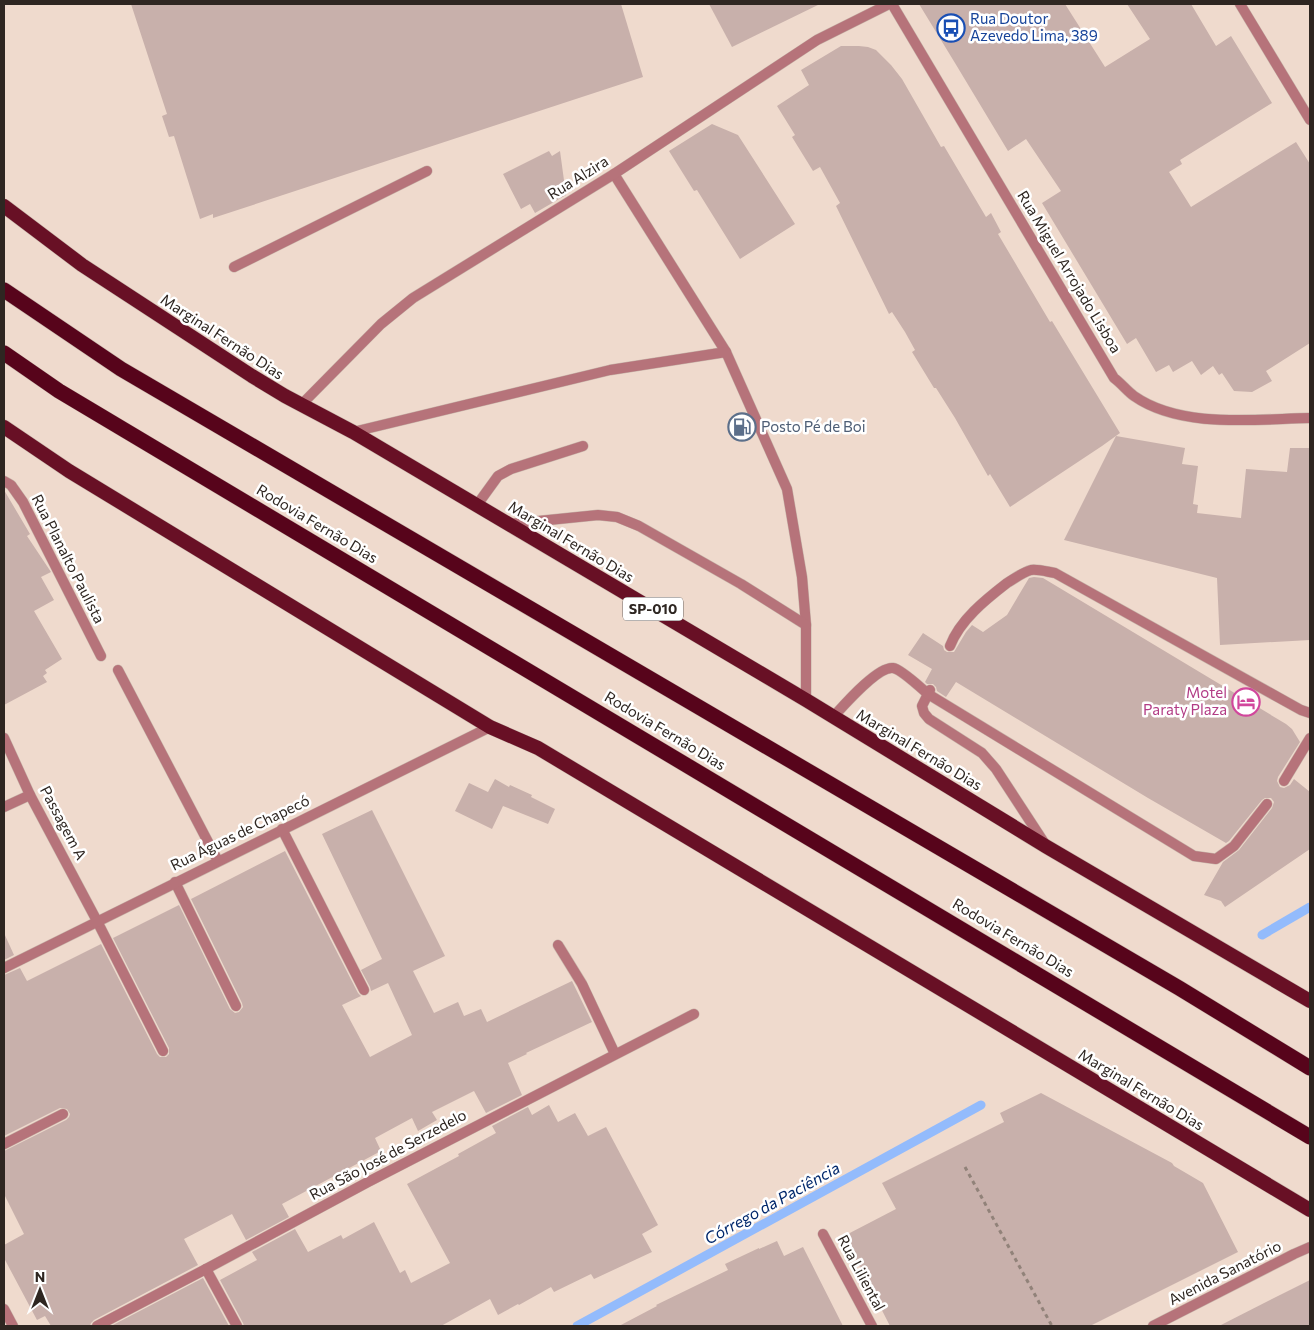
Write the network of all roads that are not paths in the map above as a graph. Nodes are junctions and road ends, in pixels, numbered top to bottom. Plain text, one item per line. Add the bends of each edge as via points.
1 (891, 4) edge
2 (1240, 4) edge
3 (1310, 120) edge
4 (427, 171) dead end
5 (614, 174) junction
6 (4, 206) edge
7 (234, 267) dead end
8 (4, 290) edge
9 (726, 352) junction
10 (4, 354) edge
11 (302, 404) junction
12 (1310, 418) edge
13 (4, 427) edge
14 (354, 432) junction
15 (583, 446) dead end
16 (4, 480) edge
17 (477, 505) junction
18 (509, 524) junction
19 (806, 626) junction
20 (950, 646) dead end
21 (101, 656) dead end
22 (118, 670) dead end
23 (929, 692) junction
24 (806, 700) junction
25 (1310, 713) edge
26 (833, 717) junction
27 (490, 727) junction
28 (4, 738) edge
29 (1310, 738) edge
30 (1284, 781) dead end
31 (30, 794) junction
32 (1267, 804) dead end
33 (4, 806) edge
34 (282, 829) junction
35 (1047, 847) junction
36 (218, 861) junction
37 (175, 882) junction
38 (98, 921) junction
39 (558, 945) dead end
40 (4, 968) edge
41 (364, 990) dead end
42 (1310, 1001) edge
43 (236, 1006) dead end
44 (694, 1014) dead end
45 (163, 1051) dead end
46 (614, 1054) junction
47 (1310, 1068) edge
48 (63, 1114) dead end
49 (1310, 1136) edge
50 (4, 1144) edge
51 (1310, 1210) edge
52 (823, 1234) dead end
53 (1310, 1247) edge
54 (206, 1269) junction
55 (4, 1309) edge
56 (13, 1326) edge
57 (97, 1326) edge
58 (237, 1326) edge
59 (872, 1326) edge
60 (1153, 1326) edge

1 - 5 street, Rua Alzira via 817,40
1 - 12 street, Rua Miguel Arrojado Lisboa via 1114,378 1134,396 1179,414 1213,420
2 - 3 street
4 - 7 street
5 - 9 street
5 - 11 street, Rua Alzira via 413,298 381,324
6 - 11 highway, Marginal Fernão Dias / SP-010 via 82,265 252,376
8 - 47 highway via 121,369
9 - 14 street via 610,370
9 - 19 street via 787,489 802,577
10 - 49 highway, Rodovia Fernão Dias via 59,391
11 - 14 highway, Marginal Fernão Dias / SP-010
13 - 27 highway, Marginal Fernão Dias via 69,471
14 - 17 highway, Marginal Fernão Dias / SP-010
15 - 17 street via 498,476
16 - 21 street, Rua Planalto Paulista via 24,502
17 - 18 highway, Marginal Fernão Dias / SP-010
18 - 19 street via 598,515 617,517 639,526 741,584
18 - 24 highway, Marginal Fernão Dias / SP-010
19 - 24 street
20 - 25 street via 977,607 998,590 1032,570 1045,571
22 - 36 street
23 - 26 street via 899,670 886,669 876,674
23 - 32 street via 1194,856 1216,859 1234,846
23 - 35 street via 922,706 924,713 982,753
24 - 26 highway, Marginal Fernão Dias / SP-010
26 - 35 highway, Marginal Fernão Dias / SP-010
27 - 34 street, Rua Águas de Chapecó
27 - 51 highway, Marginal Fernão Dias via 538,748
28 - 31 street, Passagem A
29 - 30 street
31 - 33 street
31 - 38 street, Passagem A
34 - 36 street, Rua Águas de Chapecó
34 - 41 street
35 - 42 highway, Marginal Fernão Dias / SP-010
36 - 37 street, Rua Águas de Chapecó
37 - 38 street, Rua Águas de Chapecó
37 - 43 street
38 - 40 street, Rua Águas de Chapecó
38 - 45 street, Passagem A
39 - 46 street via 582,984
44 - 46 street, Rua São José de Serzedelo
46 - 54 street, Rua São José de Serzedelo
48 - 50 street
52 - 59 street, Rua Liliental
53 - 60 street, Avenida Sanatório
54 - 57 street, Rua São José de Serzedelo
54 - 58 street
55 - 56 street

